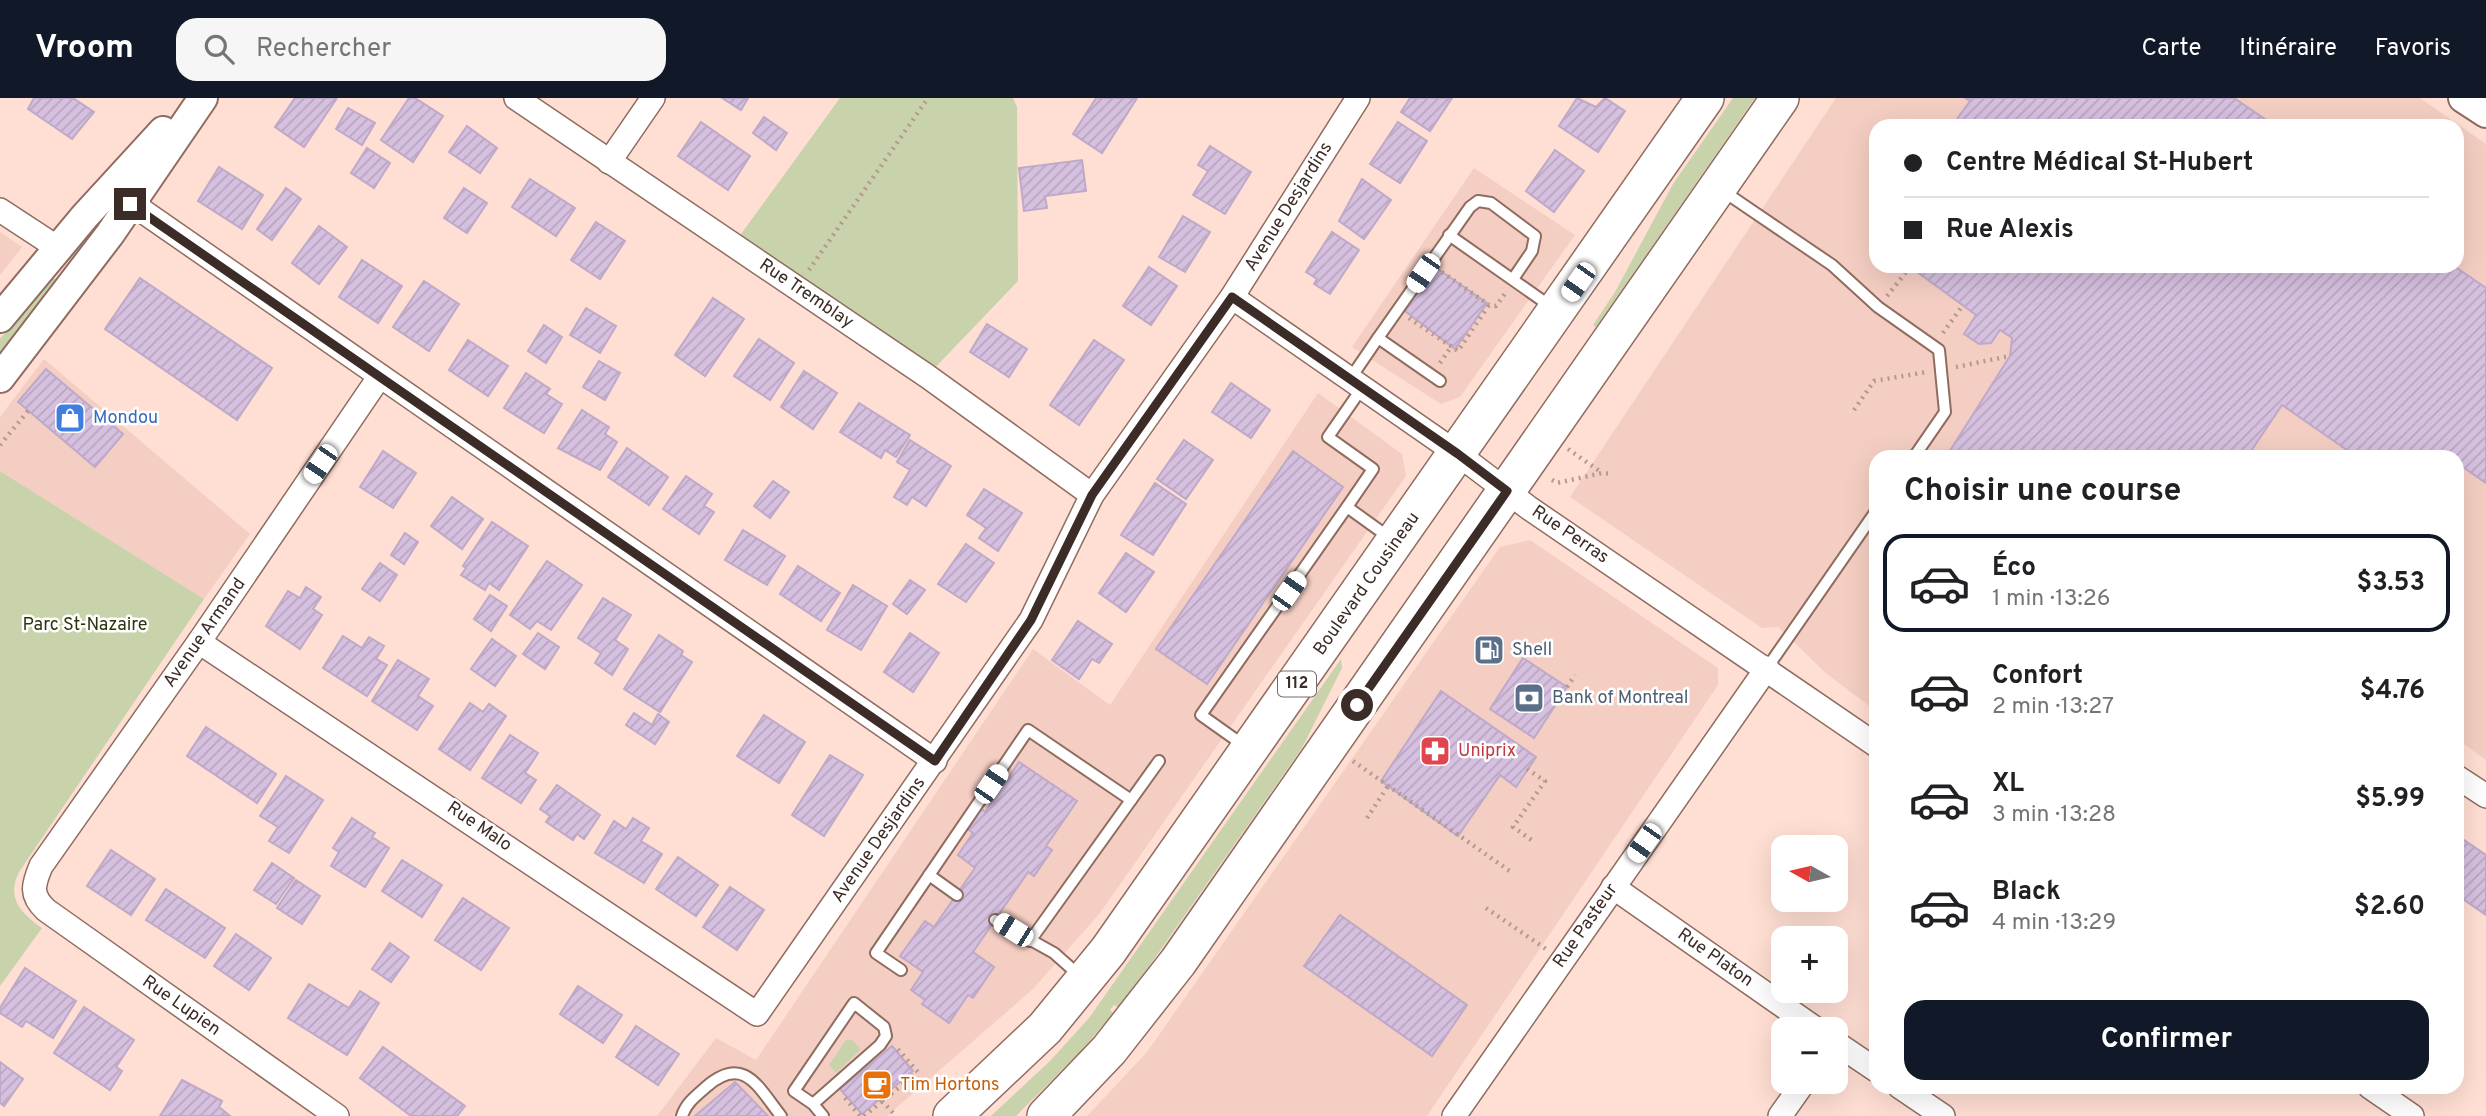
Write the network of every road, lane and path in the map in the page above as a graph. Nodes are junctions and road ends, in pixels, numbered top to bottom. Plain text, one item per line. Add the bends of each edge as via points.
1 (194, 98) edge
2 (202, 98) edge
3 (516, 98) edge
4 (653, 98) edge
5 (928, 98) edge
6 (1358, 98) edge
7 (1705, 98) edge
8 (1780, 98) edge
9 (2463, 98) edge
10 (2486, 113) edge
11 (609, 162) junction
12 (1718, 188) junction
13 (120, 196) junction
14 (0, 210) edge
15 (1449, 235) junction
16 (58, 248) junction
17 (1436, 268) dead end
18 (1905, 273) edge
19 (1513, 279) junction
20 (795, 287) junction
21 (1232, 297) junction
22 (1963, 305) dead end
23 (1878, 307) junction
24 (1558, 311) junction
25 (1406, 315) dead end
26 (0, 318) edge
27 (1378, 338) junction
28 (1933, 346) junction
29 (1451, 347) junction
30 (1447, 353) dead end
31 (2010, 356) dead end
32 (1941, 370) junction
33 (380, 376) junction
34 (0, 378) edge
35 (1440, 381) dead end
36 (1356, 384) junction
37 (1854, 410) dead end
38 (28, 411) dead end
39 (0, 444) edge
40 (1565, 448) dead end
41 (1919, 450) edge
42 (1458, 454) junction
43 (1602, 473) junction
44 (1612, 474) dead end
45 (1552, 480) dead end
46 (1507, 491) junction
47 (1092, 495) junction
48 (1348, 507) junction
49 (1869, 521) edge
50 (1396, 542) junction
51 (199, 642) junction
52 (1767, 668) junction
53 (1575, 675) dead end
54 (1567, 687) dead end
55 (1869, 740) edge
56 (1251, 750) junction
57 (1350, 758) dead end
58 (935, 761) junction
59 (1159, 761) dead end
60 (1527, 769) dead end
61 (2464, 782) edge
62 (1388, 786) junction
63 (2486, 796) edge
64 (1131, 800) junction
65 (1367, 818) dead end
66 (1533, 841) dead end
67 (1511, 872) dead end
68 (929, 875) junction
69 (1613, 887) junction
70 (33, 891) joint
71 (957, 895) dead end
72 (1486, 908) dead end
73 (996, 920) dead end
74 (1030, 942) junction
75 (1563, 960) junction
76 (901, 970) dead end
77 (1086, 981) junction
78 (757, 1014) joint
79 (1799, 1017) edge
80 (896, 1046) dead end
81 (1848, 1051) edge
82 (1869, 1065) edge
83 (839, 1090) dead end
84 (1796, 1094) edge
85 (1910, 1094) edge
86 (2380, 1094) edge
87 (882, 1101) junction
88 (813, 1104) junction
89 (337, 1116) edge
90 (682, 1116) edge
91 (781, 1116) edge
92 (823, 1116) edge
93 (862, 1116) edge
94 (896, 1116) edge
95 (952, 1116) edge
96 (1046, 1116) edge
97 (1454, 1116) edge
98 (1780, 1116) edge
99 (1943, 1116) edge
100 (2412, 1116) edge

1 - 13 street
2 - 13 street
3 - 11 street, Rue Tremblay
4 - 11 street
5 - 20 path
6 - 21 street, Avenue Desjardins
7 - 24 main road, Boulevard Cousineau / 112
8 - 12 main road
9 - 10 street
11 - 20 street, Rue Tremblay
12 - 23 lane via 1832,265
12 - 46 main road
13 - 16 street
13 - 33 street
13 - 34 street
14 - 16 street
15 - 19 lane
15 - 19 lane via 1473,203 1491,203 1535,236 1532,251
15 - 27 lane
16 - 26 street
17 - 29 path via 1489,305 1458,351
18 - 23 path
19 - 24 lane
20 - 47 street, Rue Tremblay
21 - 36 street, Rue Perras
21 - 47 street, Avenue Desjardins
22 - 28 path
23 - 28 lane
24 - 42 main road, Boulevard Cousineau / 112
25 - 29 path
27 - 35 lane
27 - 36 lane
28 - 32 lane via 1939,350
29 - 30 path
31 - 32 path
32 - 37 path via 1874,381
32 - 41 lane via 1945,412
33 - 51 street, Avenue Armand
33 - 58 street
36 - 42 street, Rue Perras
36 - 48 lane via 1328,437 1373,469
38 - 39 path
40 - 43 path
42 - 46 street, Rue Perras
42 - 50 main road, Boulevard Cousineau / 112
43 - 44 path
43 - 45 path
46 - 52 street, Rue Perras
46 - 96 main road via 1178,962 1109,1051
47 - 58 street, Avenue Desjardins via 1031,620
48 - 50 lane
48 - 56 lane via 1201,715
49 - 52 lane
50 - 56 main road, Boulevard Cousineau / 112
51 - 70 street, Avenue Armand via 41,866
51 - 78 street, Rue Malo
52 - 55 street, Rue Perras
52 - 69 street, Rue Pasteur
53 - 54 path
56 - 77 main road, Boulevard Cousineau / 112
57 - 62 path
58 - 78 street, Avenue Desjardins
59 - 64 lane
60 - 66 path via 1545,781 1513,827
61 - 63 street
62 - 65 path
62 - 67 path
64 - 68 lane via 1028,730
64 - 74 lane
68 - 71 lane
68 - 76 lane via 876,953
69 - 75 street, Rue Pasteur
69 - 79 street, Rue Platon
70 - 89 street, Rue Lupien via 46,910
72 - 75 path
73 - 74 lane
74 - 77 lane via 1054,953
75 - 97 street, Rue Pasteur
77 - 95 main road, Boulevard Cousineau / 112 via 1037,1036
80 - 87 path via 918,1072
81 - 82 street
83 - 93 path
84 - 98 street
85 - 99 street
86 - 100 street
87 - 93 path
87 - 94 path
88 - 88 lane via 886,1036 884,1027 854,1003 794,1091
88 - 92 lane
90 - 91 lane via 686,1105 712,1082 735,1072 748,1076

